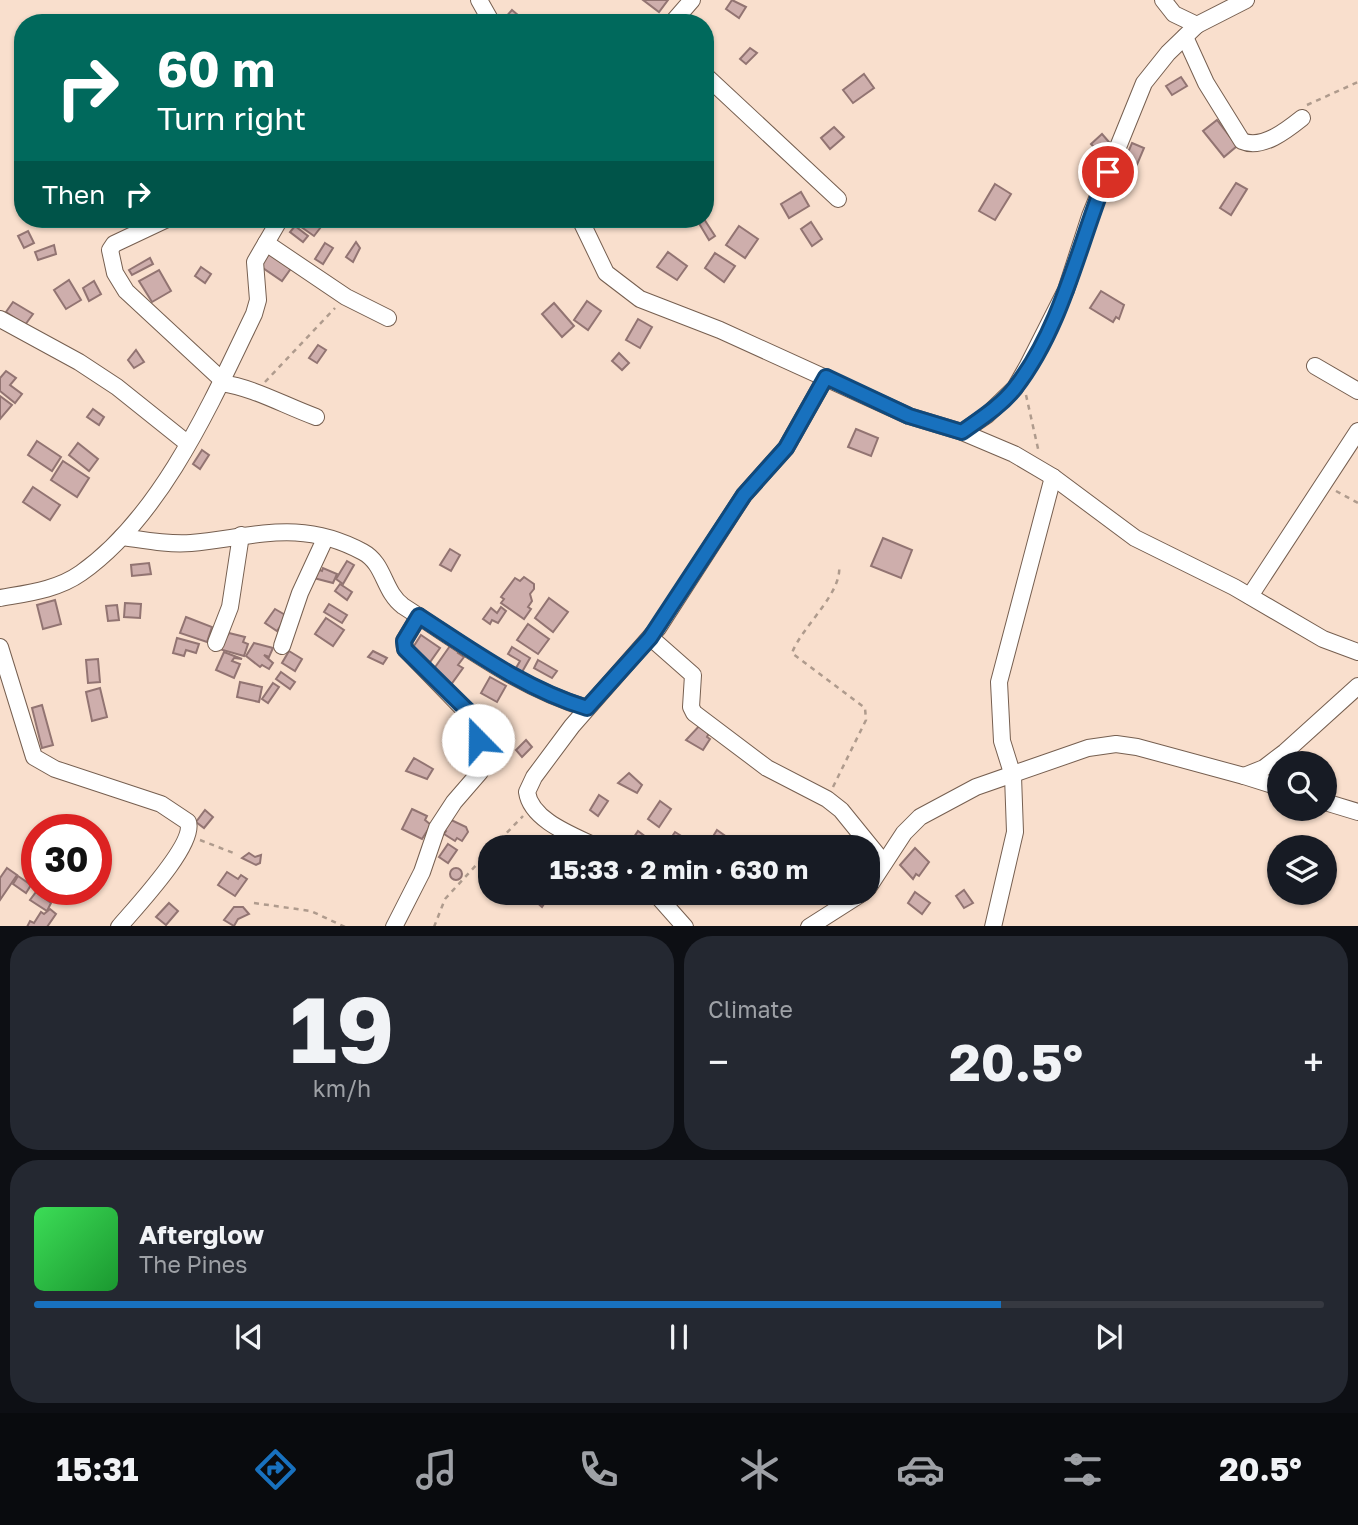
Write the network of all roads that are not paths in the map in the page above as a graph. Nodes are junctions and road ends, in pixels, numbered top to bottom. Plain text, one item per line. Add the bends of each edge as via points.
1 (692, 0) edge
2 (1163, 0) edge
3 (1245, 0) edge
4 (680, 14) edge
5 (1197, 25) junction
6 (1185, 37) junction
7 (714, 83) edge
8 (1302, 118) road end
9 (838, 199) dead end
10 (148, 228) edge
11 (275, 228) edge
12 (584, 228) edge
13 (266, 243) junction
14 (388, 318) dead end
15 (0, 319) edge
16 (1315, 366) dead end
17 (826, 377) junction
18 (222, 381) junction
19 (1358, 391) edge
20 (316, 417) dead end
21 (1358, 431) edge
22 (962, 432) junction
23 (187, 443) junction
24 (1048, 474) junction
25 (241, 535) junction
26 (122, 537) junction
27 (325, 539) junction
28 (1250, 596) junction
29 (0, 598) edge
30 (419, 616) junction
31 (650, 638) junction
32 (216, 643) dead end
33 (282, 646) dead end
34 (0, 647) edge
35 (1358, 652) edge
36 (1358, 686) edge
37 (587, 708) junction
38 (1013, 776) junction
39 (1244, 776) junction
40 (1267, 783) edge
41 (1337, 806) edge
42 (1358, 812) edge
43 (572, 835) edge
44 (884, 863) junction
45 (880, 869) edge
46 (666, 905) edge
47 (843, 905) edge
48 (119, 926) edge
49 (394, 926) edge
50 (685, 926) edge
51 (810, 926) edge
52 (993, 926) edge

1 - 4 street
2 - 5 street via 1174,15
3 - 5 street
5 - 6 street
6 - 8 street via 1206,83 1242,141 1259,143
6 - 22 street via 1144,83 1090,216 1066,290 1015,388
7 - 9 street
10 - 18 street via 114,244 110,250 115,274 126,291
11 - 13 street
12 - 17 street via 606,273 623,289
13 - 14 street via 346,297
13 - 18 street via 254,267 257,306
15 - 23 street via 117,387
16 - 19 street
17 - 22 street via 909,416
17 - 31 street via 786,448 744,495
18 - 20 street via 254,389
18 - 23 street
21 - 28 street
22 - 24 street
23 - 26 street
24 - 28 street via 1135,538
24 - 38 street via 999,682 1002,741
25 - 26 street via 189,543
25 - 27 street via 287,530
25 - 32 street via 230,607
26 - 29 street via 70,580
27 - 30 street via 373,559 389,593
27 - 33 street
28 - 35 street via 1323,639
30 - 37 street via 501,670
30 - 49 street via 404,641 405,649 474,720 482,762 480,772 437,828 422,873
31 - 37 street
31 - 44 street via 693,675 694,713 767,768 841,810
34 - 48 street via 34,757 55,769 161,804 191,827 162,877
36 - 39 street via 1285,752
37 - 43 street via 527,792 533,806
38 - 39 street via 1088,748 1116,744
38 - 44 street via 976,787 920,817
38 - 52 street via 1015,832
39 - 40 street
41 - 42 street
44 - 45 street
46 - 50 street
47 - 51 street

